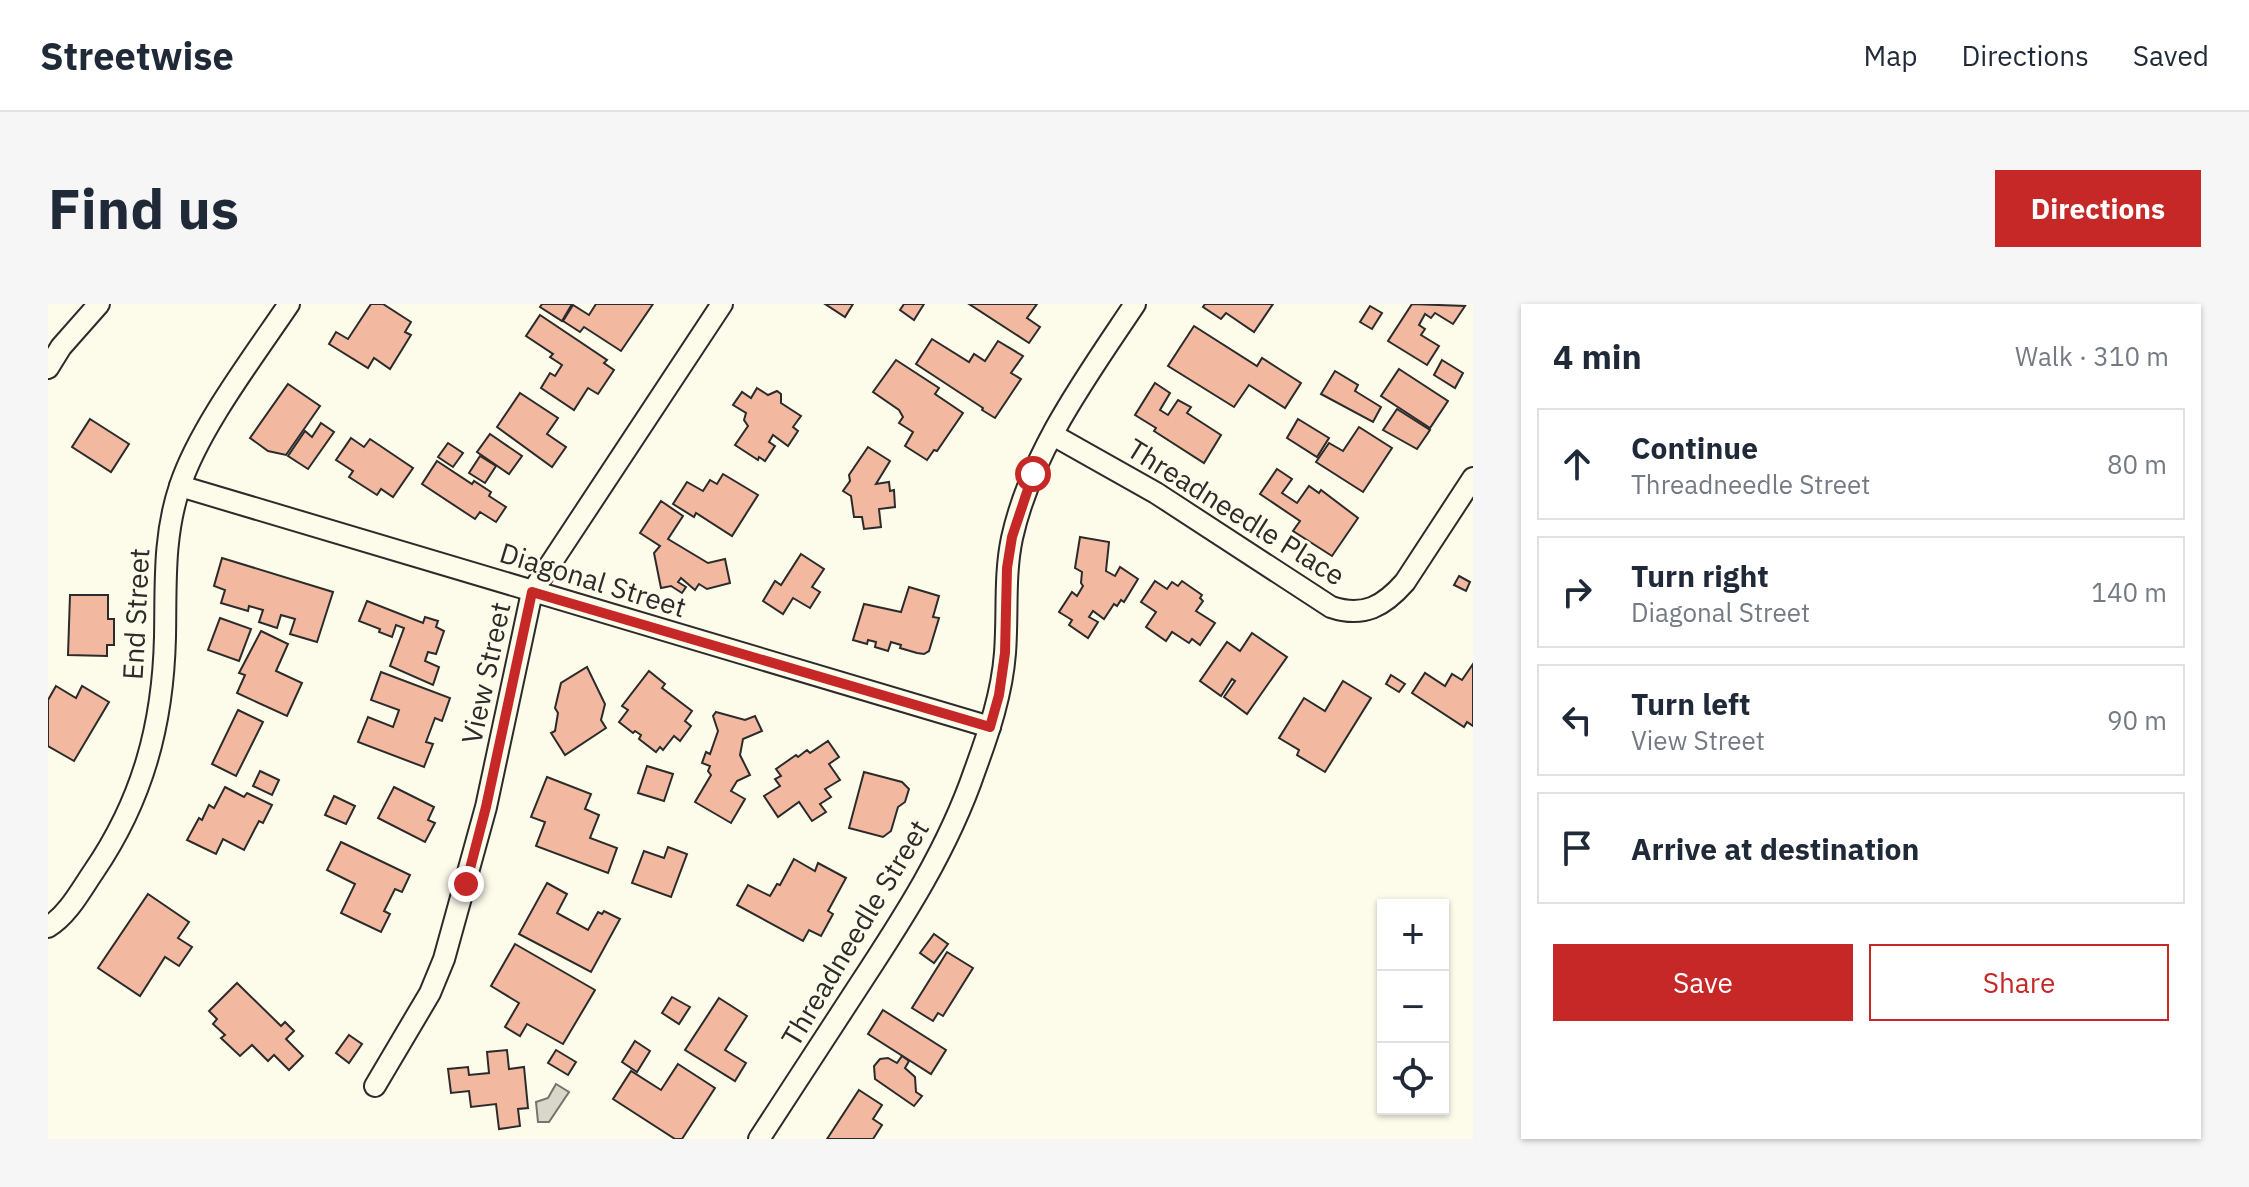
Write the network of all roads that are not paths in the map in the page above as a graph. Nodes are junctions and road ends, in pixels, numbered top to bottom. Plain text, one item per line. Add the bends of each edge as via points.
1 (99, 304) edge
2 (289, 304) edge
3 (722, 304) edge
4 (1135, 304) edge
5 (55, 343) edge
6 (48, 368) edge
7 (1053, 435) junction
8 (1473, 478) edge
9 (180, 486) junction
10 (532, 592) junction
11 (990, 727) junction
12 (48, 927) edge
13 (375, 1086) dead end
14 (759, 1139) edge

1 - 5 street
2 - 9 street, End Street via 210,426
3 - 10 street, View Street
4 - 7 street, Threadneedle Street
5 - 6 street
7 - 8 street, Threadneedle Place via 1156,493 1331,607 1355,612 1374,609 1392,597
7 - 11 street, Threadneedle Street via 1033,474 1012,537 1005,653
9 - 10 street, Diagonal Street
9 - 12 street, End Street via 165,556 163,675 145,770 112,844 66,911
10 - 11 street, Diagonal Street
10 - 13 street, View Street via 486,807 444,959
11 - 14 street, Threadneedle Street via 933,868

